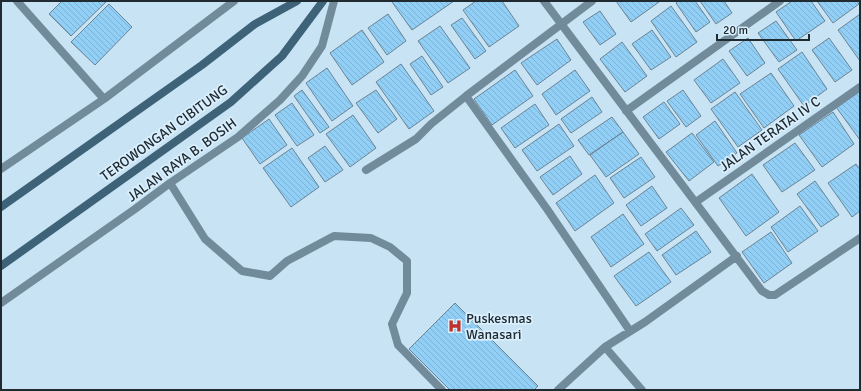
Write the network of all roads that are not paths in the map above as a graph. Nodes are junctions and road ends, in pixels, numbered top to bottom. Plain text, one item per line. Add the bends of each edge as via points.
1 (18, 1) edge
2 (234, 1) edge
3 (297, 1) edge
4 (324, 1) edge
5 (334, 1) edge
6 (544, 1) edge
7 (592, 1) edge
8 (780, 1) edge
9 (562, 24) junction
10 (860, 86) edge
11 (466, 96) junction
12 (104, 99) junction
13 (626, 111) junction
14 (1, 169) edge
15 (366, 170) dead end
16 (170, 183) junction
17 (696, 202) junction
18 (1, 207) edge
19 (860, 238) edge
20 (737, 256) junction
21 (1, 266) edge
22 (1, 303) edge
23 (630, 331) junction
24 (605, 347) junction
25 (442, 390) edge
26 (558, 390) edge
27 (642, 390) edge

1 - 12 street
2 - 12 street
3 - 18 main road via 255,24 202,65
4 - 21 main road, TEROWONGAN CIBITUNG via 282,56 232,102
5 - 16 street, JALAN RAYA B. BOSIH via 322,46 302,76 280,100 238,137
6 - 9 street
7 - 9 street
8 - 13 street
9 - 11 street
9 - 13 street
10 - 17 street, JALAN TERATAI IV C
11 - 15 street via 416,139
11 - 23 street
12 - 14 street
13 - 17 street
16 - 22 street, JALAN RAYA B. BOSIH
16 - 25 street via 205,239 242,271 270,276 287,262 334,236 371,238 390,247 407,261 407,293 392,324 398,345
17 - 20 street
19 - 20 street via 775,295 769,295 762,290
20 - 23 street
23 - 24 street
24 - 26 street
24 - 27 street

